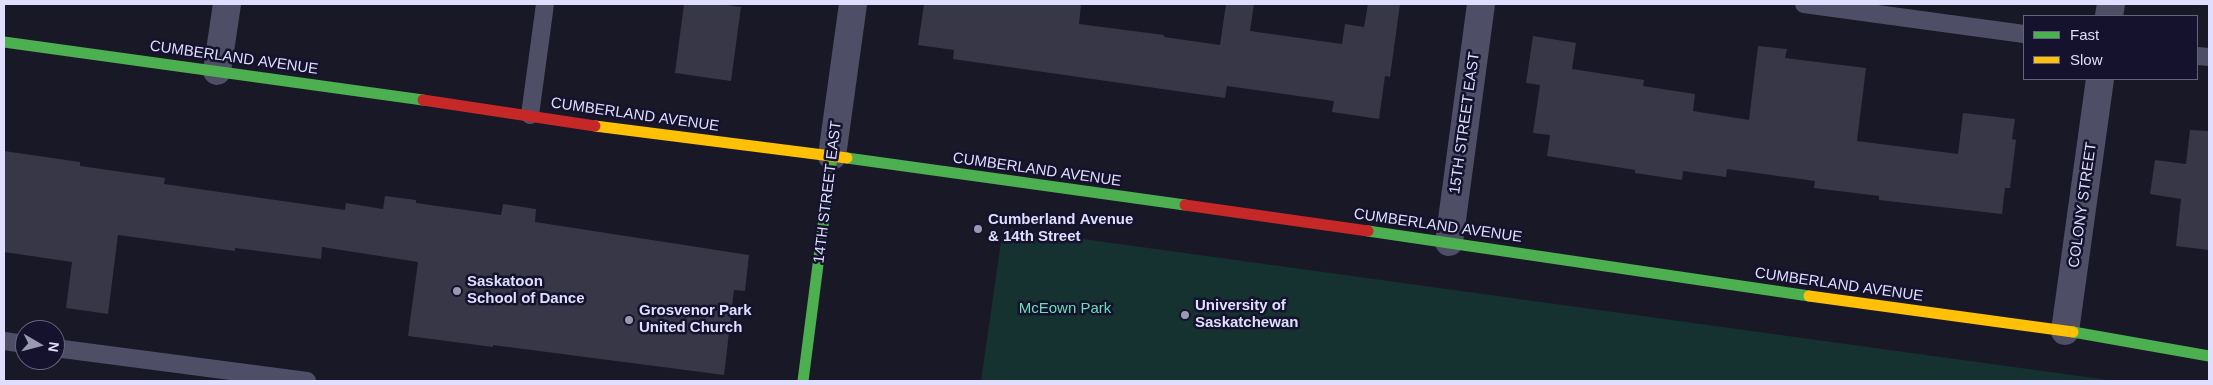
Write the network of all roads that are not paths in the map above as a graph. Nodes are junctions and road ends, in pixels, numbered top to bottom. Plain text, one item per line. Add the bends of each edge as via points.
1 (227, 4) edge
2 (545, 4) edge
3 (853, 4) edge
4 (1480, 4) edge
5 (1804, 4) edge
6 (2023, 34) edge
7 (4, 42) edge
8 (217, 71) junction
9 (2100, 80) edge
10 (530, 116) junction
11 (832, 156) junction
12 (1448, 242) junction
13 (2065, 331) junction
14 (65, 349) edge
15 (2209, 356) edge
16 (306, 381) edge
17 (803, 381) edge

1 - 8 street
2 - 10 lane
3 - 11 street, 14TH STREET EAST
4 - 12 street, 15TH STREET EAST
5 - 6 lane
7 - 8 main road, CUMBERLAND AVENUE
8 - 10 main road, CUMBERLAND AVENUE
9 - 13 street, COLONY STREET
10 - 11 main road, CUMBERLAND AVENUE
11 - 12 main road, CUMBERLAND AVENUE
11 - 17 main road, 14TH STREET EAST
12 - 13 main road, CUMBERLAND AVENUE
13 - 15 main road, CUMBERLAND AVENUE
14 - 16 lane

